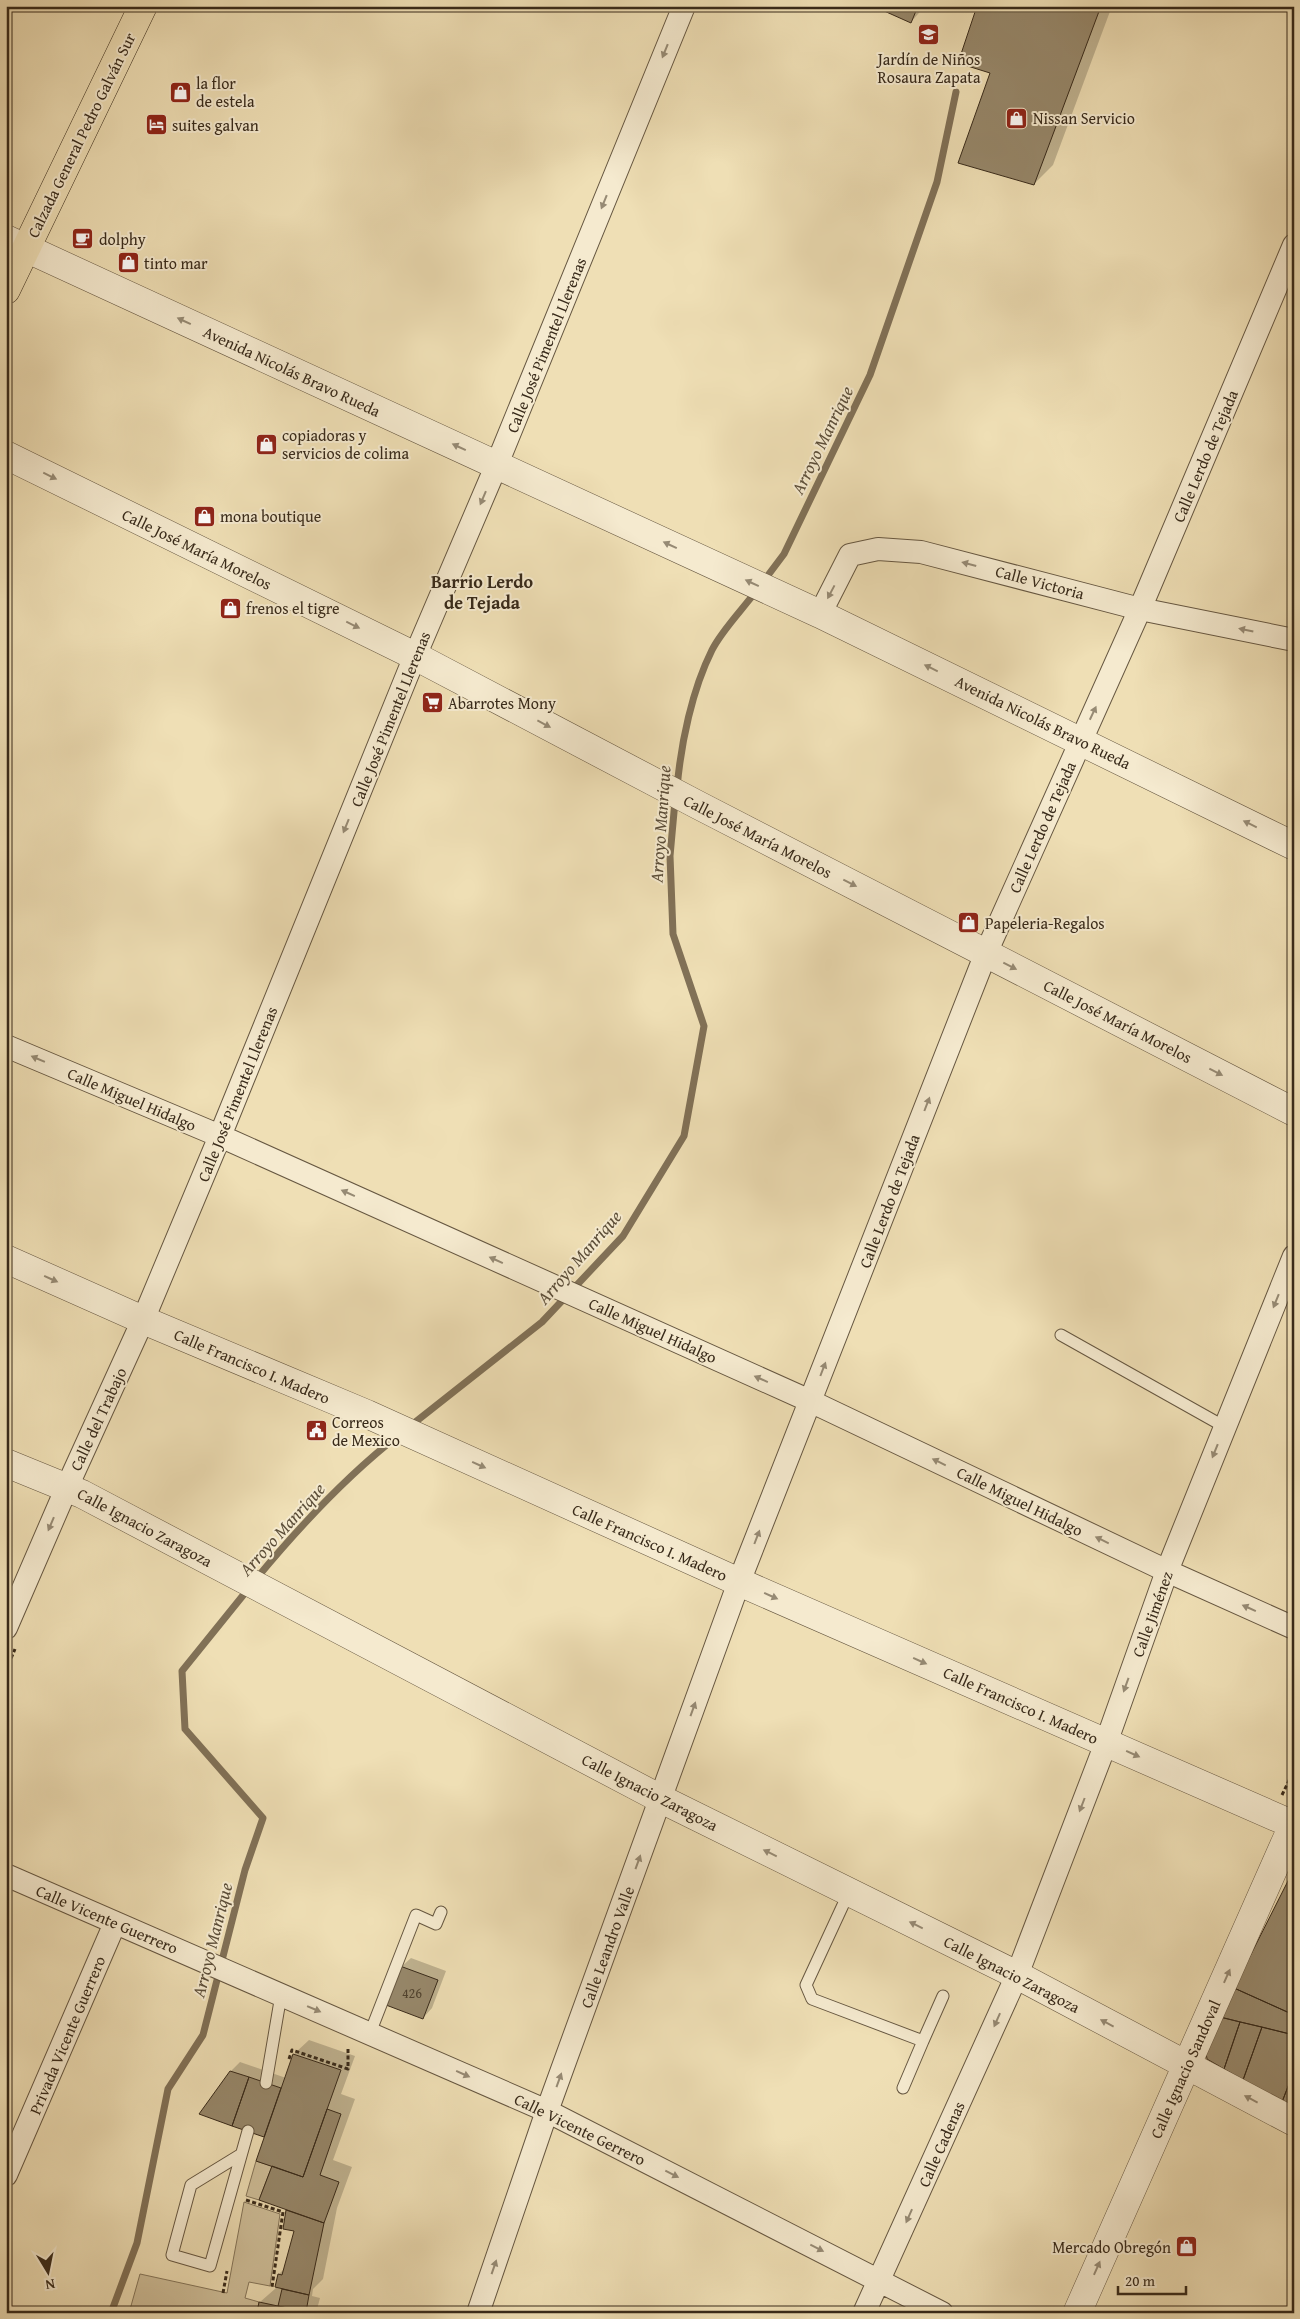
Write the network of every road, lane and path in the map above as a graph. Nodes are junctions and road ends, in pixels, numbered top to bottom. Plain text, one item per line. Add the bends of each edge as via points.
1 (143, 6) edge
2 (684, 6) edge
3 (16, 244) edge
4 (1294, 244) edge
5 (6, 290) edge
6 (6, 455) edge
7 (497, 464) junction
8 (1140, 608) junction
9 (820, 614) junction
10 (1294, 640) edge
11 (415, 656) junction
12 (1080, 740) junction
13 (1294, 846) edge
14 (986, 953) junction
15 (6, 1046) edge
16 (1294, 1112) edge
17 (220, 1136) junction
18 (1294, 1256) edge
19 (6, 1259) edge
20 (143, 1320) junction
21 (1061, 1335) dead end
22 (810, 1401) junction
23 (1225, 1427) junction
24 (6, 1463) edge
25 (67, 1487) junction
26 (1167, 1571) junction
27 (739, 1582) junction
28 (6, 1628) edge
29 (1294, 1628) edge
30 (1106, 1743) junction
31 (661, 1799) junction
32 (1294, 1825) edge
33 (6, 1875) edge
34 (849, 1892) junction
35 (441, 1912) dead end
36 (115, 1923) junction
37 (208, 1963) joint
38 (1017, 1975) junction
39 (281, 1995) junction
40 (943, 1996) dead end
41 (349, 2025) junction
42 (370, 2033) junction
43 (923, 2041) junction
44 (287, 2065) dead end
45 (1187, 2065) junction
46 (266, 2083) dead end
47 (903, 2088) dead end
48 (547, 2111) junction
49 (1294, 2122) edge
50 (248, 2131) dead end
51 (240, 2155) junction
52 (6, 2175) edge
53 (230, 2195) junction
54 (880, 2280) junction
55 (272, 2287) dead end
56 (478, 2313) edge
57 (864, 2313) edge
58 (942, 2313) edge
59 (1077, 2313) edge

1 - 3 main road, Calzada General Pedro Galván Sur
2 -> 7 street, Calle José Pimentel Llerenas
3 - 5 main road, Calzada General Pedro Galván Sur
7 -> 3 street, Avenida Nicolás Bravo Rueda
4 - 8 street, Calle Lerdo de Tejada
6 -> 11 street, Calle José María Morelos
9 -> 7 street, Avenida Nicolás Bravo Rueda
7 -> 11 street, Calle José Pimentel Llerenas
8 -> 9 street, Calle Victoria via 921,552 878,549 850,555
10 -> 8 street, Calle Victoria
12 -> 8 street, Calle Lerdo de Tejada
12 -> 9 street, Avenida Nicolás Bravo Rueda
11 -> 14 street, Calle José María Morelos
11 -> 17 street, Calle José Pimentel Llerenas
13 -> 12 street, Avenida Nicolás Bravo Rueda
12 - 14 street, Calle Lerdo de Tejada
14 -> 16 street, Calle José María Morelos
22 -> 14 street, Calle Lerdo de Tejada
17 -> 15 street, Calle Miguel Hidalgo
17 - 20 street, Calle José Pimentel Llerenas
22 -> 17 street, Calle Miguel Hidalgo
18 -> 23 street, Calle Jiménez
19 -> 20 street, Calle Francisco I. Madero
20 - 25 street, Calle del Trabajo
20 -> 27 street, Calle Francisco I. Madero via 367,1414
21 - 23 lane
26 -> 22 street, Calle Miguel Hidalgo
27 -> 22 street, Calle Lerdo de Tejada
23 -> 26 street, Calle Jiménez
24 - 25 street, Calle Ignacio Zaragoza
25 -> 28 street, Calle del Trabajo
25 - 31 street, Calle Ignacio Zaragoza
29 -> 26 street, Calle Miguel Hidalgo
26 -> 30 street, Calle Jiménez
27 -> 30 street, Calle Francisco I. Madero
31 -> 27 street, Calle Leandro Valle
30 -> 32 street, Calle Francisco I. Madero
30 -> 38 street, Calle Jiménez
34 -> 31 street, Calle Ignacio Zaragoza
48 -> 31 street, Calle Leandro Valle
45 -> 32 street, Calle Ignacio Sandoval
33 - 36 street, Calle Vicente Guerrero
38 -> 34 street, Calle Ignacio Zaragoza
34 - 43 lane via 806,1985 812,2000
35 - 42 lane via 436,1924 416,1915
36 - 37 street, Calle Vicente Guerrero
36 - 52 street, Privada Vicente Guerrero
37 - 39 street, Calle Vicente Gerrero
45 -> 38 street, Calle Ignacio Zaragoza
38 -> 54 street, Calle Cadenas
39 -> 41 street, Calle Vicente Gerrero
39 - 46 lane
40 - 43 lane
41 - 42 street, Calle Vicente Gerrero
41 - 44 path via 348,2069 292,2050
42 -> 48 street, Calle Vicente Gerrero
43 - 47 lane
49 -> 45 street, Calle Ignacio Zaragoza
59 -> 45 street, Calle Ignacio Sandoval
48 -> 54 street, Calle Vicente Gerrero
56 -> 48 street, Calle Leandro Valle
50 - 51 lane
51 - 53 lane
51 - 53 lane via 192,2185 172,2255 210,2266
53 - 55 path via 283,2212
54 - 57 street, Calle Cadenas
54 - 58 street, Calle Vicente Gerrero

